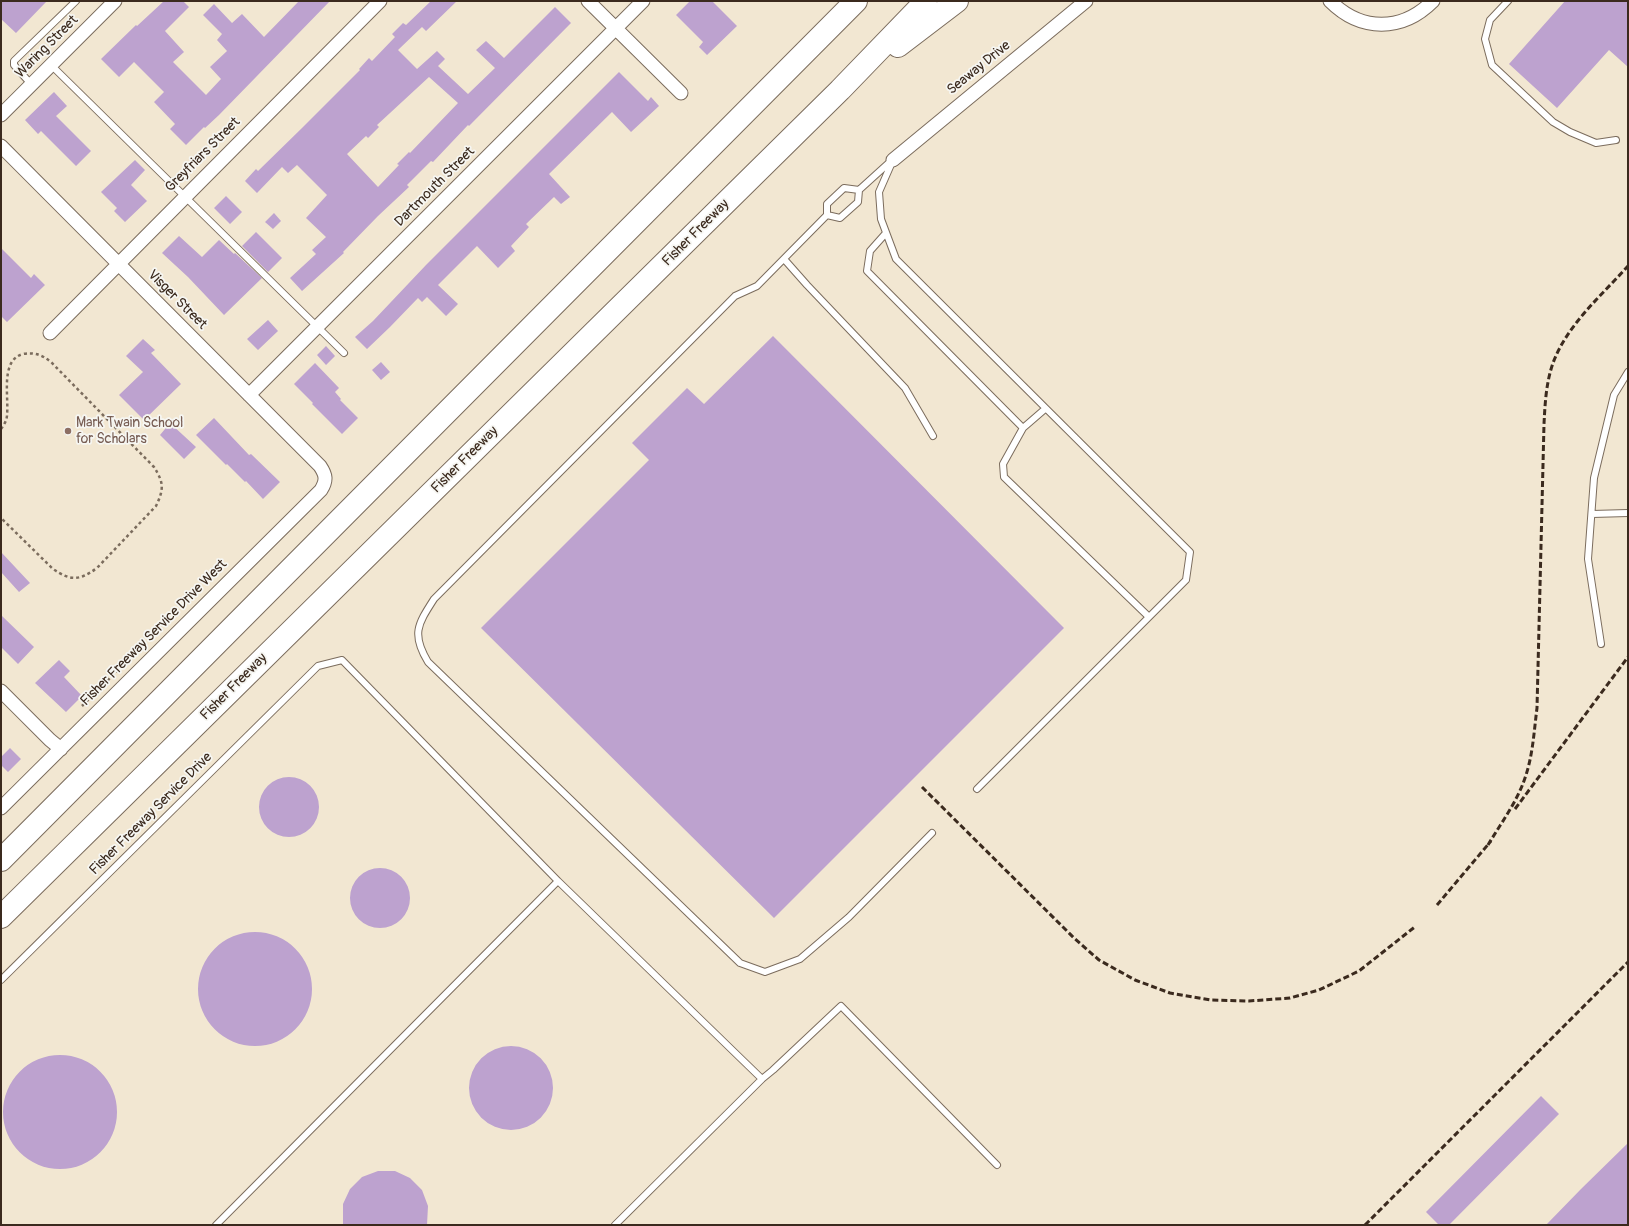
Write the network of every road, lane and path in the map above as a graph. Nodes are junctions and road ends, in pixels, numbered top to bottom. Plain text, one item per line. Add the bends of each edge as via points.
1 (76, 1) edge
2 (380, 1) edge
3 (588, 1) edge
4 (643, 1) edge
5 (856, 1) edge
6 (926, 1) edge
7 (957, 1) edge
8 (1086, 1) edge
9 (1330, 1) edge
10 (1434, 1) edge
11 (1508, 1) edge
12 (110, 2) edge
13 (616, 28) junction
14 (51, 65) junction
15 (31, 84) junction
16 (840, 90) junction
17 (680, 93) dead end
18 (1, 115) edge
19 (1616, 140) dead end
20 (1, 146) edge
21 (893, 160) junction
22 (859, 190) junction
23 (185, 196) junction
24 (827, 215) junction
25 (886, 233) junction
26 (784, 259) junction
27 (118, 264) junction
28 (318, 326) junction
29 (50, 333) dead end
30 (344, 353) dead end
31 (1628, 372) edge
32 (249, 395) junction
33 (1045, 409) junction
34 (1023, 428) junction
35 (1, 429) edge
36 (932, 436) dead end
37 (326, 478) joint
38 (1628, 513) edge
39 (1592, 514) junction
40 (1, 518) edge
41 (1149, 617) junction
42 (1601, 644) dead end
43 (131, 657) dead end
44 (124, 663) dead end
45 (1, 691) edge
46 (61, 749) junction
47 (977, 789) dead end
48 (1, 808) edge
49 (932, 832) dead end
50 (1, 860) edge
51 (558, 881) junction
52 (1, 917) edge
53 (1, 980) edge
54 (762, 1080) junction
55 (997, 1164) dead end
56 (216, 1225) edge
57 (615, 1225) edge

1 - 15 lane via 14,62
2 - 23 street, Greyfriars Street
3 - 13 street
4 - 13 street, Dartmouth Street
5 - 50 highway
6 - 16 highway, Fisher Freeway
7 - 16 highway
8 - 21 street, Seaway Drive
9 - 10 street via 1354,19 1380,25 1400,22 1419,14
11 - 19 lane via 1490,20 1485,38 1492,65 1553,122 1596,143
12 - 14 street, Waring Street
13 - 17 street
13 - 28 street, Dartmouth Street
14 - 15 street, Waring Street
14 - 23 lane
15 - 18 street, Waring Street
16 - 52 highway, Fisher Freeway
20 - 27 street, Visger Street
21 - 22 lane
21 - 25 lane via 879,192 881,219
22 - 24 lane via 858,202 840,218
22 - 24 lane via 844,188 827,204
23 - 27 street, Greyfriars Street
23 - 28 lane
24 - 26 lane
25 - 33 lane via 896,259
25 - 34 lane via 870,252 867,271
26 - 36 lane via 905,388
26 - 49 lane via 757,286 735,296 434,600 420,622 418,635 422,652 428,662 740,963 764,972 800,959 848,917
27 - 29 street, Greyfriars Street
27 - 32 street, Visger Street
28 - 30 lane
28 - 32 street, Dartmouth Street
31 - 39 lane via 1614,395 1594,478
32 - 37 street, Visger Street via 320,466
33 - 34 lane
33 - 41 lane via 1190,552 1186,580
34 - 41 lane via 1003,464 1004,477
35 - 40 path via 7,416 4,373 9,362 17,355 41,354 154,467 161,479 162,494 156,506 97,568 76,579 62,575 53,568
37 - 46 street, Fisher Freeway Service Drive West via 321,490
38 - 39 lane
39 - 42 lane via 1588,559
41 - 47 lane
43 - 44 path
45 - 46 street
46 - 48 street, Fisher Freeway Service Drive West
51 - 53 lane, Fisher Freeway Service Drive via 342,660 318,666
51 - 54 lane
51 - 56 lane
54 - 55 lane via 841,1006
54 - 57 lane

